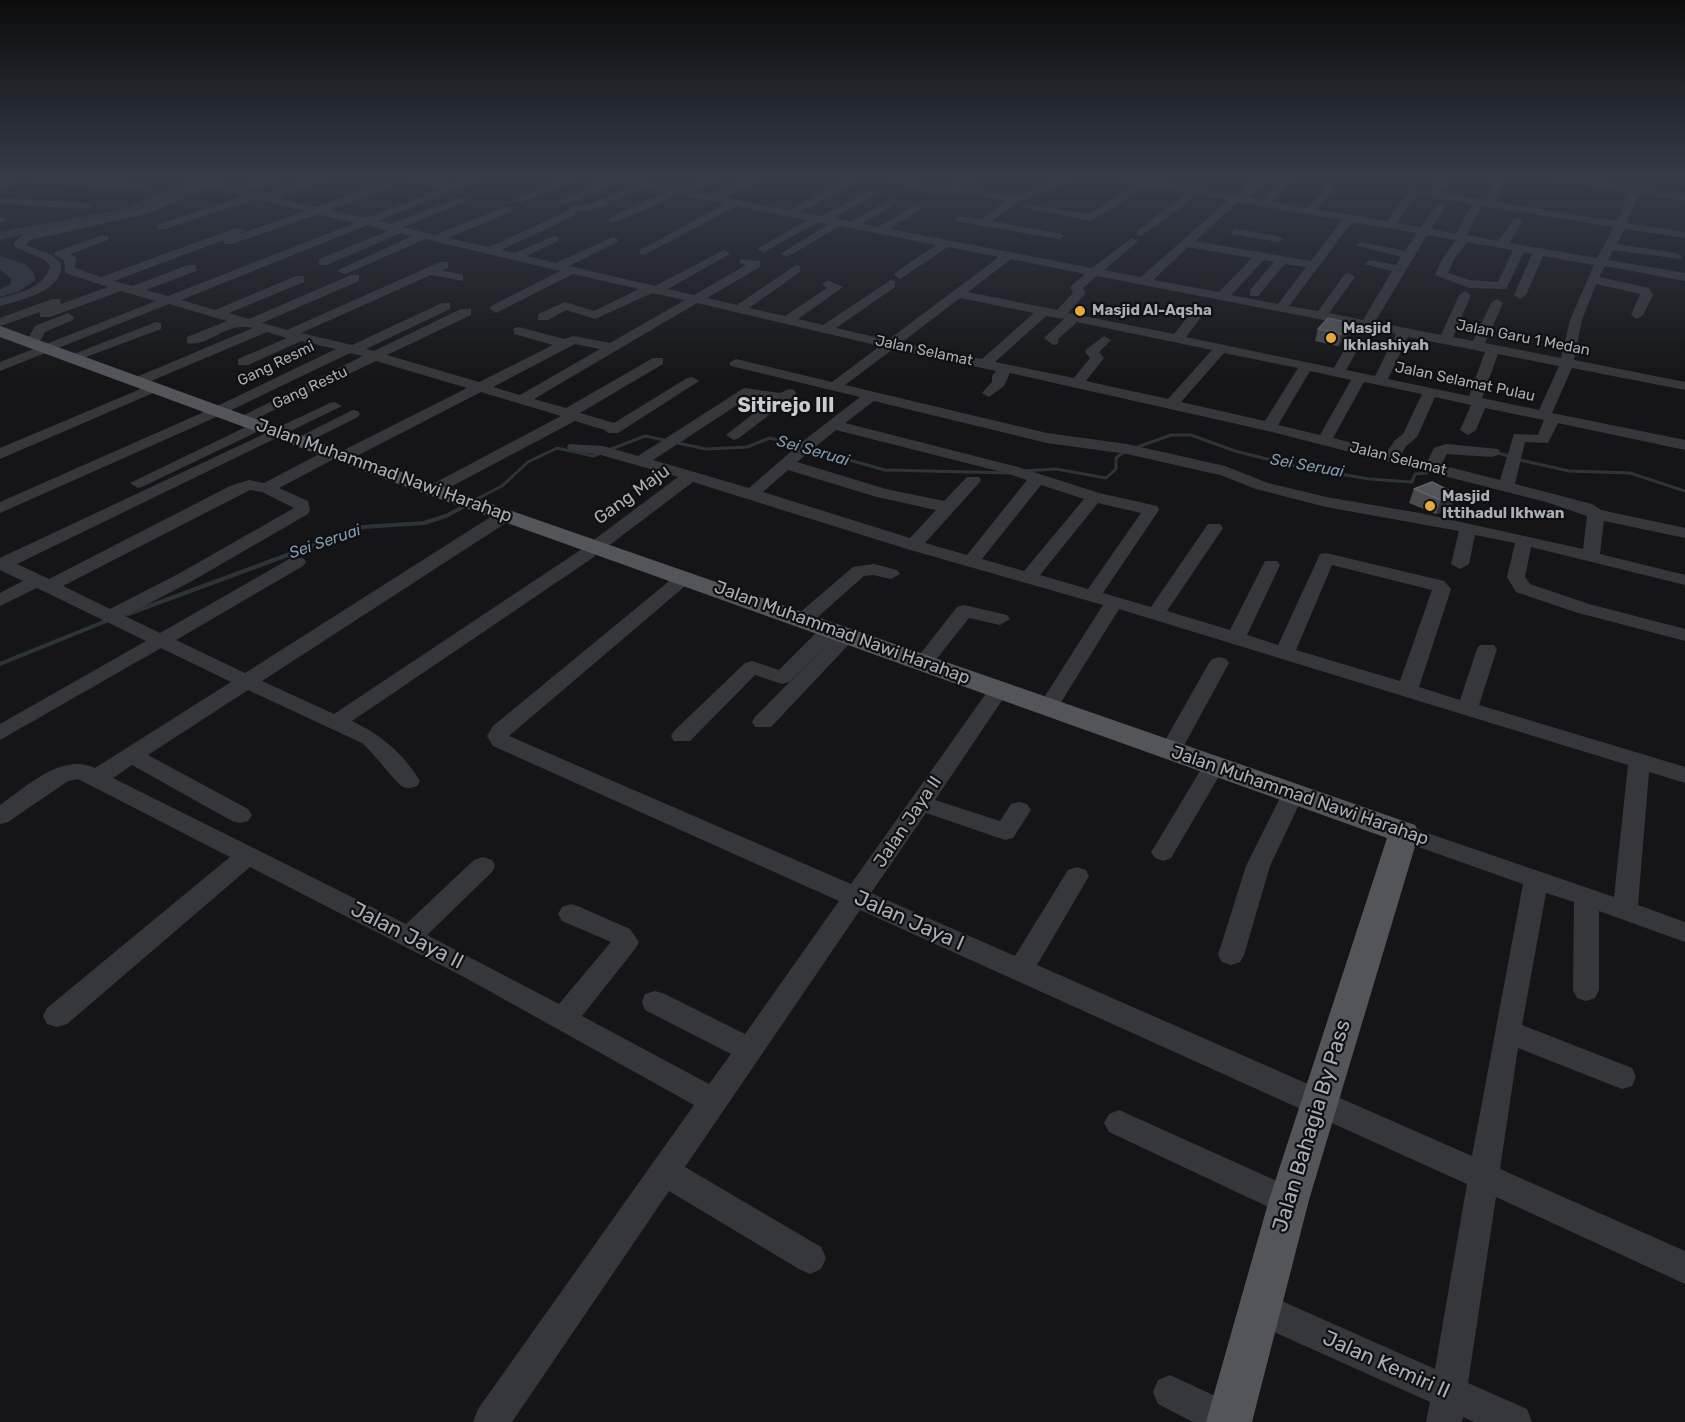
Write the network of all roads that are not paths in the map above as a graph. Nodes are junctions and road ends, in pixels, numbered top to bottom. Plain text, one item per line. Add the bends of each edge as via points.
1 (21, 245) edge
2 (50, 245) edge
3 (84, 245) edge
4 (197, 245) edge
5 (304, 245) edge
6 (359, 245) edge
7 (408, 245) edge
8 (468, 245) edge
9 (478, 245) edge
10 (500, 245) edge
11 (541, 245) edge
12 (604, 245) edge
13 (657, 245) edge
14 (771, 245) edge
15 (801, 245) edge
16 (943, 245) edge
17 (952, 245) edge
18 (1126, 245) edge
19 (1182, 245) edge
20 (1198, 245) edge
21 (1329, 245) edge
22 (1362, 245) edge
23 (1415, 245) edge
24 (1457, 245) edge
25 (1508, 245) edge
26 (1608, 246) joint
27 (475, 247) junction
28 (1520, 248) junction
29 (764, 249) dead end
30 (490, 250) junction
31 (1380, 250) junction
32 (1539, 251) junction
33 (644, 252) dead end
34 (724, 253) dead end
35 (59, 254) junction
36 (787, 254) dead end
37 (1408, 255) junction
38 (1008, 256) junction
39 (1261, 256) junction
40 (516, 257) junction
41 (1676, 257) dead end
42 (1282, 260) junction
43 (744, 261) dead end
44 (323, 262) dead end
45 (1600, 262) junction
46 (444, 265) dead end
47 (1314, 265) junction
48 (192, 268) dead end
49 (564, 268) junction
50 (796, 269) dead end
51 (1399, 269) junction
52 (342, 271) dead end
53 (430, 271) junction
54 (1093, 272) junction
55 (1202, 275) dead end
56 (1349, 277) dead end
57 (1685, 277) edge
58 (355, 278) dead end
59 (459, 278) dead end
60 (750, 278) dead end
61 (300, 279) dead end
62 (1592, 279) junction
63 (103, 281) junction
64 (1143, 282) junction
65 (828, 284) dead end
66 (394, 286) junction
67 (128, 288) junction
68 (654, 289) junction
69 (1188, 290) junction
70 (956, 293) junction
71 (1254, 293) dead end
72 (419, 294) dead end
73 (76, 295) dead end
74 (1465, 295) dead end
75 (1520, 295) dead end
76 (1222, 297) junction
77 (169, 299) junction
78 (692, 299) junction
79 (0, 302) edge
80 (708, 302) junction
81 (1497, 303) dead end
82 (190, 304) junction
83 (446, 306) dead end
84 (1281, 308) junction
85 (495, 309) dead end
86 (739, 309) junction
87 (1044, 311) junction
88 (466, 312) dead end
89 (45, 314) dead end
90 (218, 314) junction
91 (1060, 314) junction
92 (75, 315) dead end
93 (595, 315) junction
94 (1637, 315) dead end
95 (1321, 316) junction
96 (543, 317) dead end
97 (1075, 317) junction
98 (1196, 317) dead end
99 (788, 320) junction
100 (245, 321) junction
101 (1366, 324) junction
102 (574, 326) dead end
103 (158, 328) dead end
104 (265, 328) junction
105 (826, 329) junction
106 (0, 330) edge
107 (519, 331) dead end
108 (111, 332) dead end
109 (1404, 332) junction
110 (293, 335) junction
111 (1241, 338) dead end
112 (1177, 339) junction
113 (192, 340) dead end
114 (1104, 340) dead end
115 (1445, 340) junction
116 (1053, 341) dead end
117 (566, 344) junction
118 (888, 344) junction
119 (1354, 344) dead end
120 (41, 345) junction
121 (1477, 346) junction
122 (612, 347) junction
123 (352, 348) junction
124 (1227, 349) junction
125 (1493, 349) junction
126 (378, 356) junction
127 (164, 358) dead end
128 (78, 359) junction
129 (658, 361) dead end
130 (243, 363) dead end
131 (736, 363) dead end
132 (1567, 363) junction
133 (985, 364) junction
134 (1306, 366) junction
135 (0, 367) edge
136 (1006, 369) junction
137 (1338, 372) junction
138 (1360, 377) junction
139 (806, 379) junction
140 (139, 381) junction
141 (692, 381) dead end
142 (1380, 381) junction
143 (1077, 383) junction
144 (835, 386) junction
145 (1685, 386) edge
146 (481, 387) junction
147 (1430, 392) junction
148 (989, 393) dead end
149 (872, 395) junction
150 (782, 398) junction
151 (521, 399) junction
152 (1477, 402) junction
153 (1171, 405) junction
154 (335, 406) dead end
155 (218, 411) junction
156 (352, 414) dead end
157 (570, 415) junction
158 (1549, 416) junction
159 (250, 423) junction
160 (833, 425) junction
161 (1269, 428) junction
162 (1468, 430) dead end
163 (277, 434) junction
164 (734, 435) dead end
165 (0, 440) edge
166 (300, 441) junction
167 (1324, 441) junction
168 (1685, 445) edge
169 (18, 446) junction
170 (575, 447) dead end
171 (1492, 452) dead end
172 (0, 454) edge
173 (338, 455) junction
174 (1392, 457) junction
175 (639, 462) junction
176 (785, 464) junction
177 (1432, 467) junction
178 (1023, 474) junction
179 (690, 476) junction
180 (973, 480) dead end
181 (138, 483) dead end
182 (1506, 487) junction
183 (266, 488) junction
184 (433, 490) junction
185 (751, 494) junction
186 (1094, 497) junction
187 (947, 507) junction
188 (0, 508) edge
189 (1596, 514) junction
190 (506, 515) junction
191 (1214, 528) dead end
192 (1468, 528) junction
193 (1685, 533) edge
194 (1524, 540) junction
195 (913, 545) junction
196 (596, 546) junction
197 (1591, 556) junction
198 (971, 561) junction
199 (297, 562) dead end
200 (2, 563) edge
201 (1461, 564) dead end
202 (1271, 565) dead end
203 (891, 574) dead end
204 (685, 577) junction
205 (1028, 578) junction
206 (1685, 580) edge
207 (43, 584) junction
208 (1092, 596) junction
209 (0, 600) edge
210 (1114, 602) junction
211 (1156, 614) junction
212 (116, 617) junction
213 (804, 619) junction
214 (1000, 619) dead end
215 (839, 632) junction
216 (1685, 635) edge
217 (1235, 639) junction
218 (160, 640) junction
219 (1487, 649) dead end
220 (1284, 654) junction
221 (924, 662) junction
222 (1219, 663) dead end
223 (245, 681) junction
224 (999, 690) junction
225 (1407, 691) junction
226 (1048, 708) junction
227 (1467, 710) junction
228 (763, 722) dead end
229 (335, 723) junction
230 (0, 733) edge
231 (682, 736) dead end
232 (1170, 751) junction
233 (130, 754) junction
234 (1639, 762) junction
235 (1214, 766) junction
236 (1685, 775) edge
237 (96, 778) junction
238 (409, 781) dead end
239 (1293, 794) junction
240 (920, 803) junction
241 (1019, 810) dead end
242 (240, 815) dead end
243 (0, 816) edge
244 (1404, 833) junction
245 (1162, 852) dead end
246 (249, 855) junction
247 (483, 866) dead end
248 (1077, 876) dead end
249 (1536, 879) junction
250 (1587, 897) junction
251 (856, 898) junction
252 (1625, 911) junction
253 (572, 914) dead end
254 (1685, 932) edge
255 (408, 938) junction
256 (1231, 955) dead end
257 (1020, 970) junction
258 (1586, 990) dead end
259 (655, 1002) dead end
260 (57, 1016) dead end
261 (563, 1019) junction
262 (1507, 1031) junction
263 (750, 1050) junction
264 (1622, 1077) dead end
265 (714, 1101) junction
266 (1318, 1101) junction
267 (1119, 1123) dead end
268 (664, 1172) junction
269 (1482, 1178) junction
270 (1288, 1201) junction
271 (810, 1258) dead end
272 (1685, 1268) edge
273 (1257, 1307) junction
274 (1170, 1392) dead end
275 (1446, 1407) edge
276 (491, 1422) edge
277 (1230, 1422) edge
278 (1514, 1422) edge

1 - 79 street via 49,258 56,265 55,272 51,282 38,290
2 - 35 street via 45,247
3 - 35 street
4 - 63 street
5 - 77 street
6 - 44 street
7 - 52 street
8 - 27 street, Jalan Selamat
9 - 27 street
10 - 30 street
11 - 40 street
12 - 49 street
13 - 33 street
14 - 29 street
15 - 36 street
16 - 105 street
17 - 38 street, Jalan Garu 1 Medan
18 - 54 street
19 - 64 street
20 - 39 street
21 - 47 street
22 - 31 street
23 - 37 street
24 - 28 street via 1441,275 1469,284 1502,286
25 - 28 street
26 - 41 street
26 - 45 street
27 - 30 street, Jalan Selamat
28 - 32 street
30 - 40 street, Jalan Selamat
31 - 37 street
31 - 51 street via 1368,268
32 - 45 street
32 - 75 street
34 - 68 street
35 - 63 street via 70,258 69,270
37 - 51 street
38 - 54 street, Jalan Garu 1 Medan
38 - 70 street
39 - 42 street
39 - 76 street
40 - 49 street, Jalan Selamat
42 - 47 street
42 - 71 street
43 - 78 street via 756,264
45 - 57 street
45 - 62 street
46 - 53 street
47 - 84 street
48 - 67 street
49 - 68 street, Jalan Selamat
49 - 85 street
50 - 86 street
51 - 101 street
53 - 59 street
53 - 66 street
54 - 64 street, Jalan Garu 1 Medan
54 - 91 street via 1076,287 1080,293
55 - 69 street
56 - 95 street
58 - 100 street
60 - 80 street
61 - 90 street
62 - 94 street via 1644,291 1647,295
62 - 132 street via 1576,320
63 - 67 street
64 - 69 street, Jalan Garu 1 Medan
65 - 99 street via 837,287
66 - 72 street
66 - 110 street
67 - 77 street
67 - 89 street
68 - 78 street, Jalan Selamat
68 - 93 street
69 - 76 street, Jalan Garu 1 Medan
70 - 87 street, Jalan Selamat Pulau
70 - 118 street
73 - 106 street
74 - 115 street
76 - 84 street, Jalan Garu 1 Medan
77 - 82 street
77 - 120 street
78 - 80 street, Jalan Selamat
78 - 122 street
80 - 86 street, Jalan Selamat
81 - 121 street
82 - 90 street
82 - 108 street
83 - 123 street, Gang Resmi
84 - 95 street, Jalan Garu 1 Medan
86 - 99 street, Jalan Selamat
87 - 91 street, Jalan Selamat Pulau
87 - 133 street
88 - 126 street, Gang Restu
90 - 100 street
91 - 97 street, Jalan Selamat Pulau
92 - 120 street via 39,330
93 - 96 street via 565,306
93 - 102 street
95 - 101 street, Jalan Garu 1 Medan
97 - 112 street, Jalan Selamat Pulau
97 - 116 street via 1051,338
98 - 112 street
99 - 105 street, Jalan Selamat
100 - 104 street
100 - 113 street
101 - 109 street, Jalan Garu 1 Medan
103 - 128 street
104 - 110 street
104 - 140 street
105 - 118 street, Jalan Selamat
106 - 120 main road, Jalan Muhammad Nawi Harahap
107 - 117 street
109 - 115 street, Jalan Garu 1 Medan
109 - 142 street
110 - 123 street
110 - 130 street
111 - 124 street
112 - 124 street, Jalan Selamat Pulau
114 - 143 street via 1092,352 1097,358
115 - 121 street, Jalan Garu 1 Medan
117 - 122 street via 575,339
117 - 146 street
118 - 133 street, Jalan Selamat
118 - 144 street
119 - 137 street
120 - 128 main road, Jalan Muhammad Nawi Harahap
120 - 135 street
121 - 125 street, Jalan Garu 1 Medan
122 - 151 street
123 - 126 street
123 - 155 street, Gang Resmi
124 - 134 street, Jalan Selamat Pulau
124 - 153 street
125 - 132 street, Jalan Garu 1 Medan
125 - 152 street
126 - 146 street
126 - 159 street, Gang Restu
127 - 140 street
128 - 140 main road, Jalan Muhammad Nawi Harahap
129 - 157 street
131 - 139 street
132 - 145 street, Jalan Garu 1 Medan
132 - 158 street
133 - 136 street, Jalan Selamat
134 - 137 street, Jalan Selamat Pulau
134 - 161 street
136 - 143 street, Jalan Selamat
136 - 148 street
137 - 138 street, Jalan Selamat Pulau
138 - 142 street, Jalan Selamat Pulau
138 - 167 street
139 - 144 street
139 - 150 street
140 - 155 main road, Jalan Muhammad Nawi Harahap
140 - 169 street
141 - 157 street via 617,430
142 - 147 street, Jalan Selamat Pulau
143 - 153 street, Jalan Selamat
144 - 149 street
146 - 151 street
146 - 173 street
147 - 152 street, Jalan Selamat Pulau
147 - 174 street via 1409,437
149 - 160 street
149 - 192 street via 1047,438 1132,450 1225,471 1262,486 1326,502
150 - 164 street
150 - 175 street via 749,391
151 - 157 street
152 - 158 street, Jalan Selamat Pulau
152 - 162 street
153 - 161 street, Jalan Selamat
154 - 163 street
155 - 159 main road, Jalan Muhammad Nawi Harahap
155 - 188 street, Gang Resmi
156 - 166 street
157 - 184 street
158 - 168 street, Jalan Selamat Pulau
158 - 182 street via 1544,440 1519,436
159 - 163 main road, Jalan Muhammad Nawi Harahap
159 - 181 street, Gang Restu
160 - 176 street
160 - 178 street
161 - 167 street, Jalan Selamat
163 - 166 main road, Jalan Muhammad Nawi Harahap
163 - 200 street
165 - 169 street
166 - 173 main road, Jalan Muhammad Nawi Harahap
167 - 174 street, Jalan Selamat
169 - 172 street
170 - 175 street
171 - 177 street via 1440,451
173 - 183 street
173 - 184 main road, Jalan Muhammad Nawi Harahap
174 - 177 street, Jalan Selamat
175 - 179 street
176 - 185 street
176 - 187 street via 883,494
177 - 182 street, Jalan Selamat
178 - 186 street
178 - 198 street
179 - 185 street
179 - 196 street, Gang Maju
180 - 187 street
182 - 189 street, Jalan Selamat
183 - 207 street via 249,485 236,489
183 - 212 street via 302,506 302,510
184 - 190 main road, Jalan Muhammad Nawi Harahap
185 - 195 street
186 - 205 street
186 - 208 street via 1155,505
187 - 195 street
189 - 193 street, Jalan Selamat
189 - 197 street
190 - 196 main road, Jalan Muhammad Nawi Harahap
190 - 223 street
191 - 211 street
192 - 194 street
192 - 201 street
194 - 197 street
194 - 216 street via 1516,577 1523,588
195 - 198 street
196 - 204 main road, Jalan Muhammad Nawi Harahap
196 - 229 street, Gang Maju
197 - 206 street
198 - 205 street
199 - 218 street
200 - 207 street
202 - 217 street
203 - 213 street via 874,569 859,571
204 - 213 main road, Jalan Muhammad Nawi Harahap
204 - 251 street, Jalan Jaya I via 498,736 501,741
205 - 208 street
207 - 209 street
207 - 212 street
208 - 210 street
210 - 211 street
210 - 226 street
211 - 217 street
212 - 218 street
213 - 215 main road, Jalan Muhammad Nawi Harahap
214 - 221 street via 964,611
215 - 221 main road, Jalan Muhammad Nawi Harahap
215 - 228 street
215 - 231 street via 782,678 752,667
217 - 220 street
218 - 223 street
218 - 230 street
219 - 227 street
220 - 225 street
220 - 225 street via 1326,558 1437,585 1442,589
221 - 224 main road, Jalan Muhammad Nawi Harahap
222 - 232 street
223 - 229 street
223 - 233 street
224 - 226 main road, Jalan Muhammad Nawi Harahap
224 - 240 street, Jalan Jaya II
225 - 227 street
226 - 232 main road, Jalan Muhammad Nawi Harahap
227 - 234 street
229 - 238 street via 370,738
232 - 235 main road, Jalan Muhammad Nawi Harahap
233 - 237 street
233 - 242 street
234 - 236 street
234 - 252 street
235 - 239 main road, Jalan Muhammad Nawi Harahap
235 - 245 street
237 - 243 street, Jalan Jaya II via 81,771 68,772
237 - 246 street, Jalan Jaya II
239 - 244 main road, Jalan Muhammad Nawi Harahap
239 - 256 street via 1258,866
240 - 241 street via 1005,832
240 - 251 street, Jalan Jaya II
244 - 249 street, Jalan Muhammad Nawi Harahap
244 - 266 main road, Jalan Bahagia By Pass
246 - 255 street, Jalan Jaya II
246 - 260 street
247 - 255 street
248 - 257 street
249 - 250 street, Jalan Muhammad Nawi Harahap
249 - 262 street
250 - 252 street, Jalan Muhammad Nawi Harahap
250 - 258 street
251 - 257 street, Jalan Jaya I
251 - 263 street, Jalan Jaya II
252 - 254 street, Jalan Muhammad Nawi Harahap
253 - 261 street via 621,936 626,942
255 - 261 street, Jalan Jaya II
257 - 266 street, Jalan Jaya I
259 - 263 street
261 - 265 street, Jalan Jaya II
262 - 264 street
262 - 269 street
263 - 265 street, Jalan Jaya II
265 - 268 street, Jalan Jaya II
266 - 269 street, Jalan Jaya I
266 - 270 main road, Jalan Bahagia By Pass
267 - 270 street
268 - 271 street
268 - 276 street, Jalan Jaya II
269 - 272 street, Jalan Jaya I
269 - 275 street
270 - 273 main road, Jalan Bahagia By Pass
273 - 275 street, Jalan Kemiri II
273 - 277 main road, Jalan Bahagia By Pass
274 - 277 street
275 - 278 street, Jalan Kemiri II

